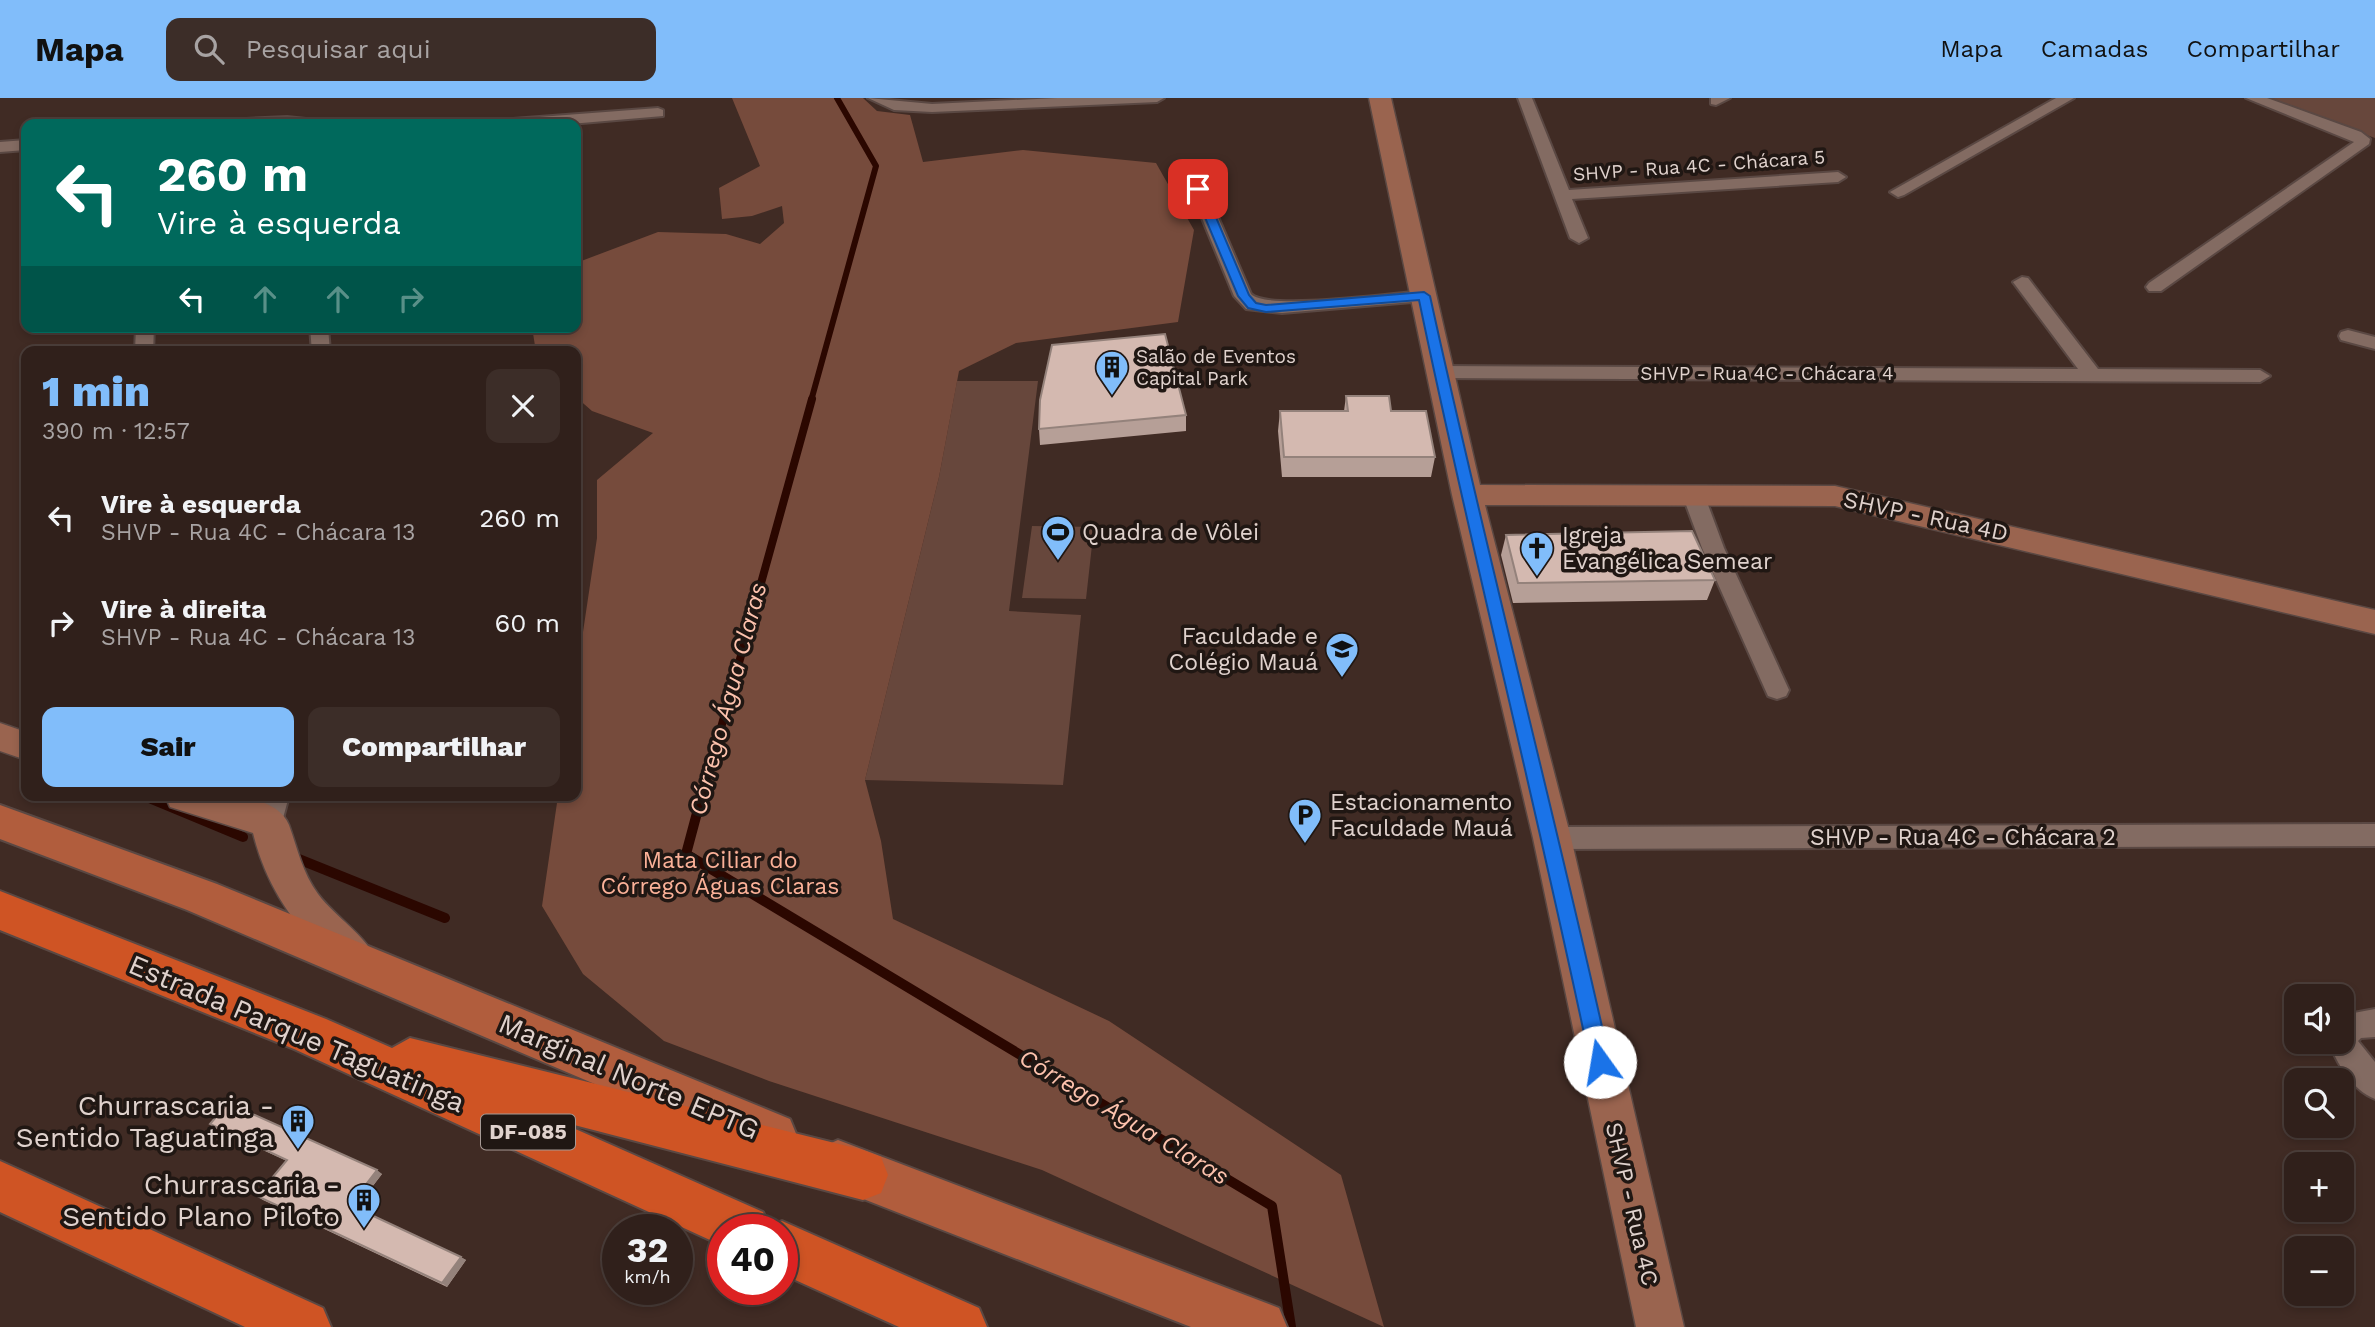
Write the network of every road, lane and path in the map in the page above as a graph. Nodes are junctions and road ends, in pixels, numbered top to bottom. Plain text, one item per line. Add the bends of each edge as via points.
1 (874, 98) edge
2 (1157, 98) edge
3 (1380, 98) edge
4 (1525, 98) edge
5 (2067, 98) edge
6 (2253, 98) edge
7 (658, 113) dead end
8 (579, 119) edge
9 (21, 145) edge
10 (0, 147) edge
11 (1838, 177) dead end
12 (1198, 189) dead end
13 (1898, 191) dead end
14 (1564, 195) junction
15 (1579, 238) dead end
16 (2022, 282) dead end
17 (2155, 287) dead end
18 (1424, 296) junction
19 (2348, 336) dead end
20 (2375, 343) edge
21 (1441, 372) junction
22 (2092, 375) junction
23 (2260, 376) dead end
24 (1692, 494) junction
25 (1467, 495) junction
26 (2375, 622) edge
27 (1777, 690) dead end
28 (0, 737) edge
29 (21, 744) edge
30 (201, 801) edge
31 (273, 811) edge
32 (0, 822) edge
33 (2375, 835) edge
34 (1552, 838) junction
35 (0, 910) edge
36 (362, 966) junction
37 (2375, 1023) edge
38 (310, 1034) junction
39 (2375, 1085) edge
40 (863, 1175) junction
41 (0, 1186) edge
42 (709, 1214) edge
43 (798, 1254) edge
44 (1236, 1319) edge
45 (304, 1327) edge
46 (960, 1327) edge
47 (1660, 1327) edge

1 - 2 street via 894,106 921,108
3 - 18 street, SHVP - Rua 4C
4 - 14 street, SHVP - Rua 4C - Chácara 5
5 - 13 street
6 - 17 street via 2362,141
7 - 8 street
9 - 10 street
11 - 14 street, SHVP - Rua 4C - Chácara 5
12 - 18 street via 1252,305 1274,309
14 - 15 street, SHVP - Rua 4C - Chácara 5
16 - 22 street
18 - 21 street, SHVP - Rua 4C
19 - 20 street
21 - 22 street, SHVP - Rua 4C - Chácara 4
21 - 25 street, SHVP - Rua 4C
22 - 23 street, SHVP - Rua 4C - Chácara 4
24 - 25 street, SHVP - Rua 4D
24 - 26 street, SHVP - Rua 4D via 1806,494 1856,500
24 - 27 street
25 - 34 street, SHVP - Rua 4C
28 - 29 street
30 - 31 street via 261,818
31 - 36 street via 281,867 305,906
32 - 36 main road, Marginal Norte EPTG via 202,897
33 - 34 street, SHVP - Rua 4C - Chácara 2
34 - 47 street, SHVP - Rua 4C
35 - 38 highway, Estrada Parque Taguatinga / DF-085
36 - 40 main road, Marginal Norte EPTG
37 - 39 street via 2353,1026 2342,1040
38 - 40 highway
38 - 42 highway, Estrada Parque Taguatinga / DF-085
40 - 44 main road, Marginal Norte EPTG
41 - 45 highway
43 - 46 highway

